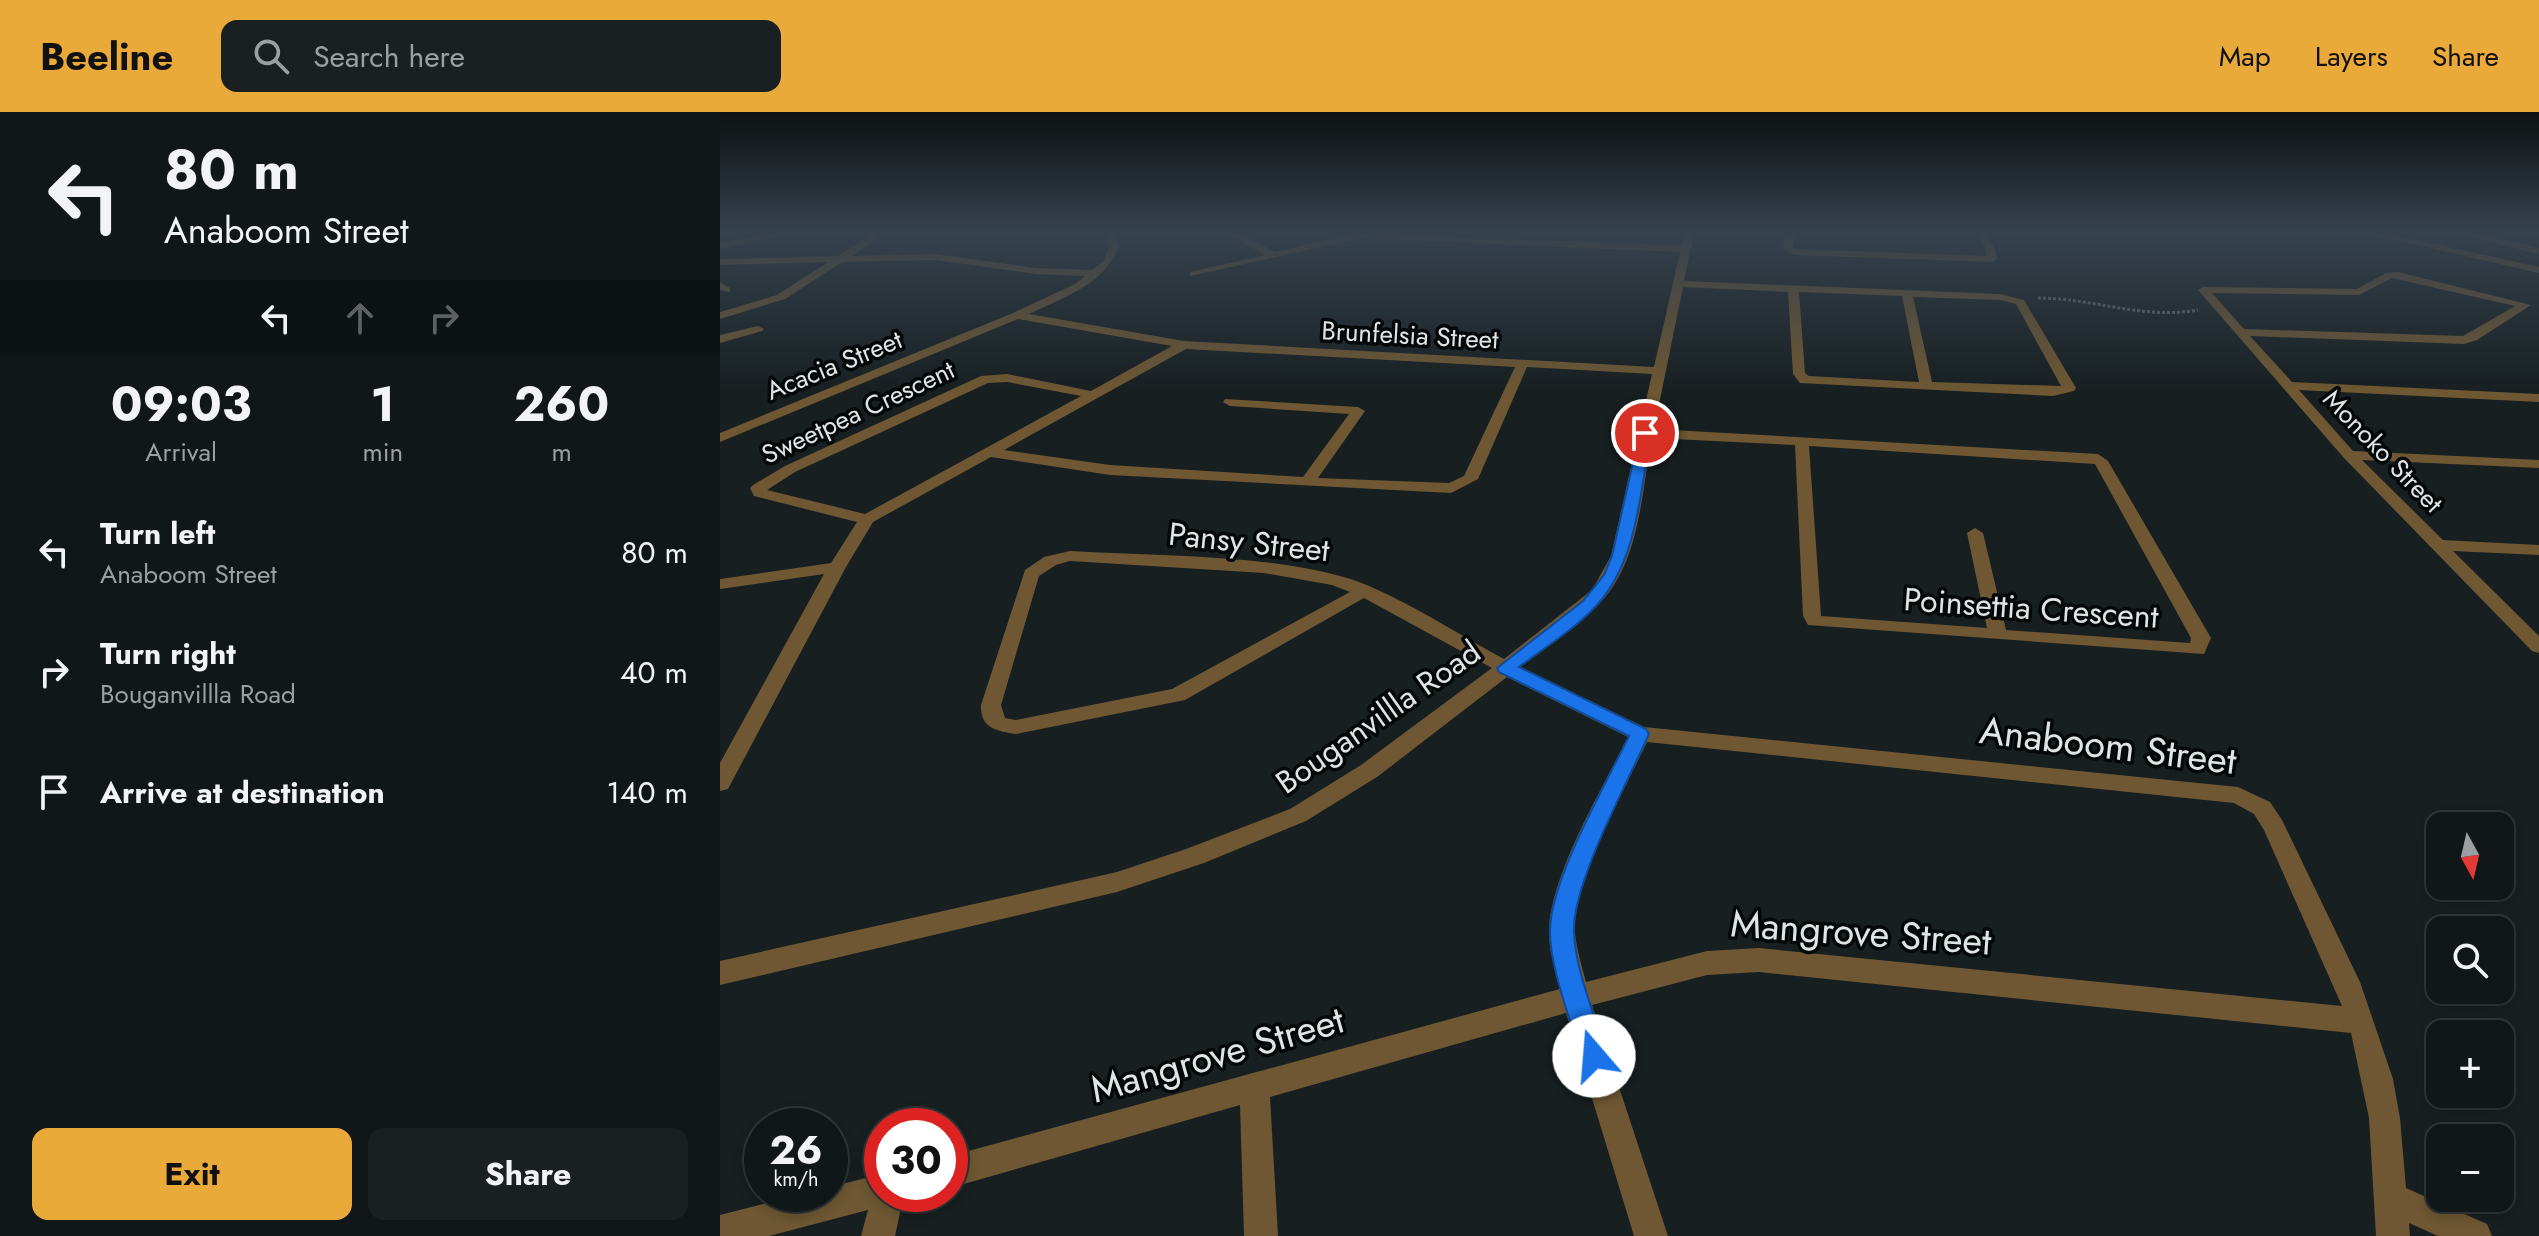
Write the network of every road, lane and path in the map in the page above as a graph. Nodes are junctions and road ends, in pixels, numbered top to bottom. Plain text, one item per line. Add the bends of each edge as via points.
1 (799, 285) edge
2 (1080, 285) edge
3 (1680, 285) edge
4 (1713, 285) edge
5 (2371, 285) edge
6 (2441, 285) edge
7 (1793, 289) junction
8 (1907, 293) junction
9 (2009, 297) junction
10 (2214, 303) junction
11 (1017, 315) junction
12 (720, 316) edge
13 (758, 329) dead end
14 (2238, 332) junction
15 (720, 339) edge
16 (1184, 345) junction
17 (1523, 363) junction
18 (1660, 371) junction
19 (1926, 384) junction
20 (2287, 386) junction
21 (1094, 395) junction
22 (2539, 398) edge
23 (1230, 402) dead end
24 (1645, 433) junction
25 (720, 438) edge
26 (1802, 442) junction
27 (988, 452) junction
28 (2349, 455) junction
29 (2539, 464) edge
30 (1307, 482) junction
31 (867, 519) junction
32 (1975, 533) dead end
33 (2440, 545) junction
34 (2539, 550) edge
35 (837, 567) junction
36 (720, 584) edge
37 (1364, 591) junction
38 (1998, 634) junction
39 (2539, 647) edge
40 (1506, 668) junction
41 (1640, 734) junction
42 (720, 782) edge
43 (720, 973) edge
44 (1575, 996) junction
45 (2361, 1021) junction
46 (1255, 1088) junction
47 (968, 1167) edge
48 (864, 1195) edge
49 (2390, 1197) junction
50 (884, 1212) edge
51 (720, 1232) edge
52 (878, 1236) edge
53 (1261, 1236) edge
54 (1651, 1236) edge
55 (2393, 1236) edge
56 (2475, 1236) edge

1 - 12 street via 781,297
2 - 11 street, Acacia Street
3 - 18 street, Bouganvillla Road
4 - 7 street
5 - 10 street, Monoko Street via 2354,292 2203,290
6 - 14 street, Monoko Street via 2525,306 2464,340
7 - 8 street
7 - 19 street via 1803,379
8 - 9 street
8 - 19 street
9 - 10 path via 2075,299 2169,315
9 - 19 street via 2020,302 2069,388 2053,392
10 - 14 street, Monoko Street
11 - 16 street, Brunfelsia Street
11 - 25 street, Acacia Street
13 - 15 street
14 - 20 street, Monoko Street
16 - 17 street, Brunfelsia Street
16 - 21 street
17 - 18 street, Brunfelsia Street
17 - 30 street via 1470,479 1451,488
18 - 24 street, Bouganvillla Road
20 - 22 street
20 - 28 street, Monoko Street
21 - 27 street
21 - 31 street, Sweetpea Crescent via 1007,378 986,379 758,488 767,495
23 - 30 street via 1358,411
24 - 26 street
24 - 40 street, Bouganvillla Road via 1620,556 1611,576 1589,604
26 - 38 street, Poinsettia Crescent via 1813,619
26 - 38 street, Poinsettia Crescent via 2093,457 2101,461 2201,638 2197,650
27 - 30 street via 1086,468
27 - 31 street
28 - 29 street
28 - 33 street, Monoko Street
31 - 35 street
32 - 38 street
33 - 34 street
33 - 39 street, Monoko Street
35 - 36 street
35 - 42 street
37 - 37 street, Pansy Street via 1178,695 1045,722 1005,727 994,720 991,705 1027,582 1043,564 1060,558 1264,568 1317,575
37 - 40 street, Pansy Street
40 - 41 street, Anaboom Street
40 - 43 street, Bouganvillla Road via 1320,803 1195,856 1117,882
41 - 44 street via 1575,873 1564,910 1562,933
41 - 45 street, Anaboom Street via 2238,795 2262,808 2274,826
44 - 45 street, Mangrove Street via 1707,963 1759,960
44 - 46 street, Mangrove Street
44 - 54 street
45 - 49 street, Anaboom Street via 2379,1082
46 - 47 street, Mangrove Street
46 - 53 street
48 - 51 street
49 - 55 street, Anaboom Street
49 - 56 street
50 - 52 street

